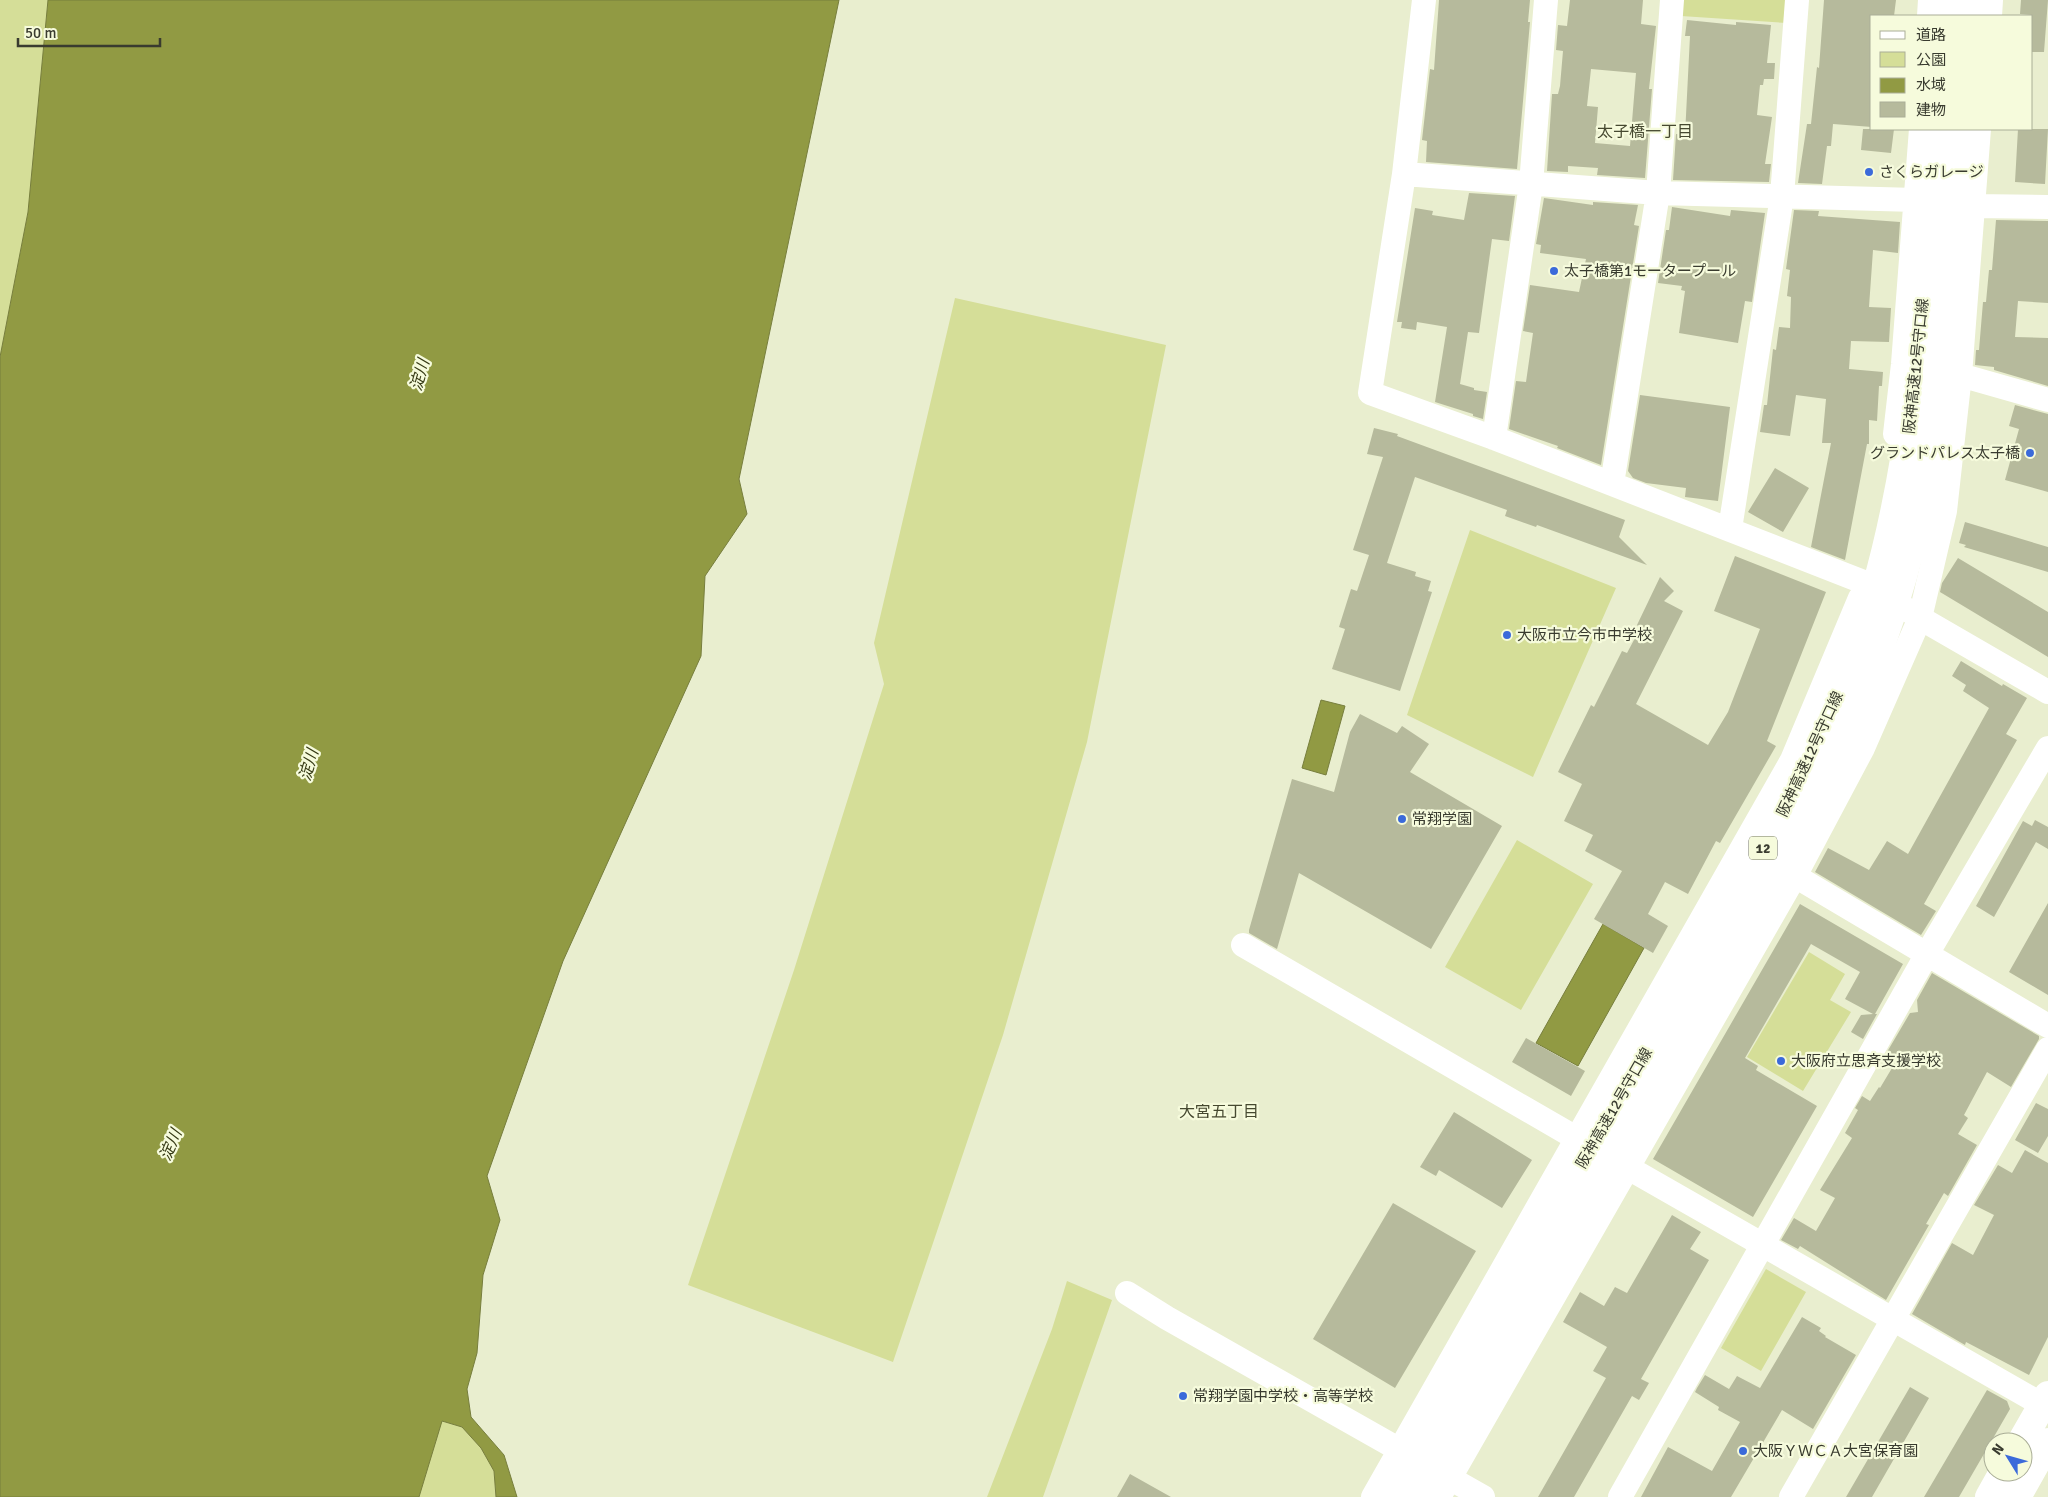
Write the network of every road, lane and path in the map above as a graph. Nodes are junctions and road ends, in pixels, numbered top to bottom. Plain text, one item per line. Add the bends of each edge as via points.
1 (1424, 0) edge
2 (1546, 0) edge
3 (1672, 0) edge
4 (1797, 0) edge
5 (1930, 0) edge
6 (1947, 0) edge
7 (1971, 0) edge
8 (1991, 0) edge
9 (1929, 15) edge
10 (1946, 15) edge
11 (1970, 15) edge
12 (1990, 15) edge
13 (1921, 130) edge
14 (1937, 130) edge
15 (1961, 130) edge
16 (1979, 130) edge
17 (1404, 174) junction
18 (1531, 184) junction
19 (1658, 193) junction
20 (1782, 196) junction
21 (1916, 200) junction
22 (1972, 206) junction
23 (2048, 207) edge
24 (1960, 375) junction
25 (2048, 400) edge
26 (1494, 438) junction
27 (1612, 484) junction
28 (1730, 529) junction
29 (1866, 584) junction
30 (1920, 618) junction
31 (2048, 692) edge
32 (2048, 748) edge
33 (1795, 876) junction
34 (1243, 945) dead end
35 (1927, 954) junction
36 (2048, 1026) edge
37 (2048, 1049) edge
38 (1576, 1138) junction
39 (1629, 1168) junction
40 (1763, 1245) junction
41 (1127, 1293) dead end
42 (1894, 1318) junction
43 (2046, 1403) edge
44 (2027, 1432) edge
45 (2048, 1442) edge
46 (1400, 1450) junction
47 (1997, 1482) edge
48 (1445, 1487) edge
49 (1373, 1497) edge
50 (1391, 1497) edge
51 (1418, 1497) edge
52 (1483, 1497) edge
53 (1620, 1497) edge
54 (1791, 1497) edge
55 (1989, 1497) edge
56 (2016, 1497) edge

1 - 17 street
2 - 18 street
3 - 19 street
4 - 20 street
5 - 9 street
6 - 10 main road
7 - 11 main road
8 - 12 street
13 - 21 street
14 - 50 main road, 阪神高速12号守口線 / 12 via 1915,389 1900,486 1874,590 1839,692 1793,794
15 - 51 main road, 阪神高速12号守口線 via 1939,395 1924,492 1898,594 1862,701 1814,805
16 - 22 street
17 - 18 street
17 - 26 street via 1370,393
18 - 19 street
18 - 26 street
19 - 20 street
19 - 27 street
20 - 21 street
20 - 28 street
21 - 22 street
21 - 29 street via 1890,482
22 - 23 street
22 - 24 street
24 - 25 street
24 - 30 street via 1945,511
26 - 27 street
27 - 28 street
28 - 29 street
29 - 30 street
29 - 38 street via 1792,760
30 - 31 street
30 - 33 street via 1863,748
32 - 35 street
33 - 35 street
33 - 39 street
34 - 38 street
35 - 36 street
35 - 40 street
37 - 42 street
38 - 39 street
38 - 46 street
39 - 40 street
39 - 48 street
40 - 42 street
40 - 53 street
41 - 46 street
42 - 43 street
42 - 54 street
43 - 44 main road
45 - 56 main road
46 - 48 street
46 - 49 street
47 - 55 main road
48 - 52 street

